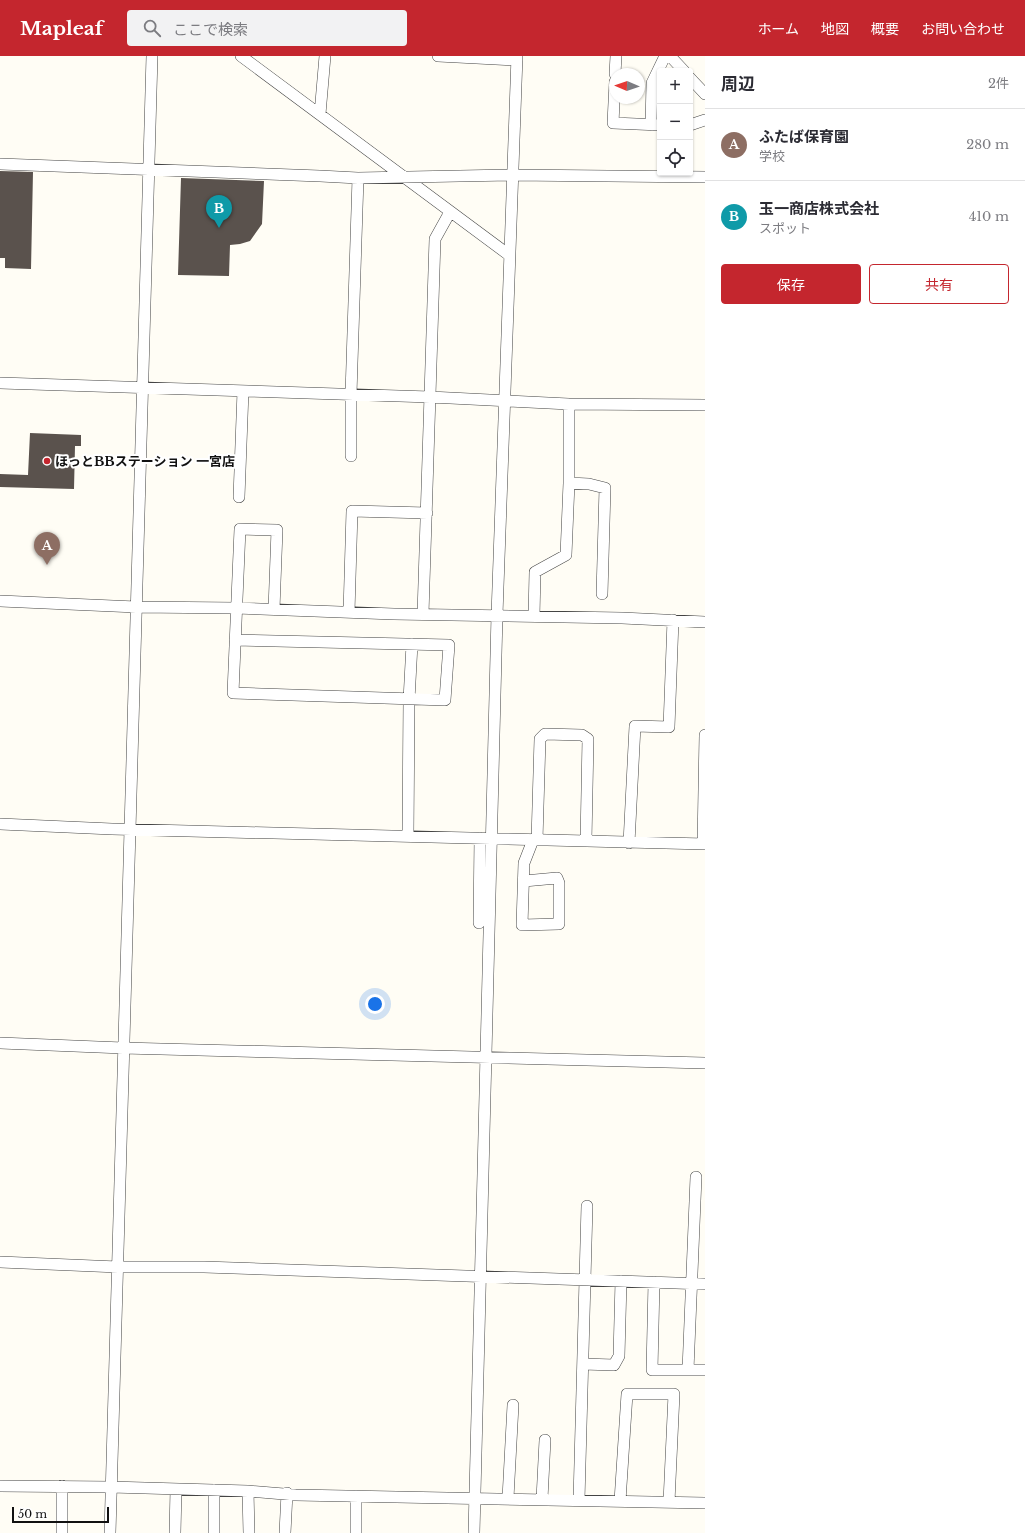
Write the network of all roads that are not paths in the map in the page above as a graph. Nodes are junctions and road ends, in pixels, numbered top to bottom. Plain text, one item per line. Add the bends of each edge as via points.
1 (152, 56) edge
2 (241, 56) edge
3 (325, 56) edge
4 (438, 56) edge
5 (616, 56) edge
6 (666, 56) edge
7 (670, 56) edge
8 (517, 58) edge
9 (615, 68) edge
10 (681, 68) edge
11 (693, 81) edge
12 (705, 94) edge
13 (614, 104) edge
14 (320, 114) junction
15 (705, 120) edge
16 (693, 124) edge
17 (656, 125) edge
18 (0, 164) edge
19 (148, 170) junction
20 (512, 175) junction
21 (404, 177) junction
22 (358, 178) junction
23 (705, 178) edge
24 (450, 212) junction
25 (509, 256) junction
26 (0, 383) edge
27 (141, 388) junction
28 (243, 391) junction
29 (351, 394) junction
30 (430, 397) junction
31 (504, 401) junction
32 (569, 404) junction
33 (705, 405) edge
34 (351, 456) dead end
35 (569, 484) junction
36 (239, 497) dead end
37 (427, 513) junction
38 (602, 594) dead end
39 (0, 601) edge
40 (136, 607) junction
41 (236, 608) junction
42 (274, 609) junction
43 (349, 612) junction
44 (422, 614) junction
45 (497, 615) junction
46 (534, 616) junction
47 (673, 620) junction
48 (705, 622) edge
49 (235, 640) junction
50 (412, 644) junction
51 (409, 700) junction
52 (705, 736) edge
53 (0, 824) edge
54 (130, 829) junction
55 (408, 836) junction
56 (480, 838) junction
57 (492, 838) junction
58 (535, 840) junction
59 (586, 841) junction
60 (629, 843) junction
61 (704, 844) edge
62 (524, 881) junction
63 (479, 923) dead end
64 (0, 1043) edge
65 (123, 1048) junction
66 (487, 1057) junction
67 (705, 1063) edge
68 (696, 1177) dead end
69 (587, 1206) dead end
70 (0, 1262) edge
71 (118, 1267) junction
72 (481, 1276) junction
73 (586, 1279) junction
74 (621, 1281) junction
75 (654, 1282) junction
76 (693, 1283) junction
77 (705, 1284) edge
78 (583, 1364) junction
79 (688, 1370) junction
80 (705, 1370) edge
81 (513, 1404) dead end
82 (544, 1440) dead end
83 (0, 1486) edge
84 (62, 1486) junction
85 (111, 1487) junction
86 (176, 1489) junction
87 (214, 1490) junction
88 (248, 1491) junction
89 (287, 1493) junction
90 (356, 1496) junction
91 (476, 1498) junction
92 (508, 1498) junction
93 (542, 1499) junction
94 (579, 1500) junction
95 (620, 1501) junction
96 (669, 1502) junction
97 (705, 1503) edge
98 (62, 1533) edge
99 (110, 1533) edge
100 (175, 1533) edge
101 (214, 1533) edge
102 (249, 1533) edge
103 (285, 1533) edge
104 (356, 1533) edge
105 (474, 1533) edge

1 - 19 street
2 - 14 street
3 - 14 street
4 - 8 street
5 - 9 street
6 - 17 street via 652,83
7 - 10 street
8 - 20 street
11 - 12 street
13 - 17 street via 613,123
14 - 21 street
15 - 16 street
18 - 19 street
19 - 22 street
19 - 27 street
20 - 21 street
20 - 23 street
20 - 25 street
21 - 22 street
21 - 24 street
22 - 29 street
24 - 25 street
24 - 30 street via 435,239
25 - 31 street
26 - 27 street
27 - 28 street
27 - 40 street
28 - 29 street
28 - 36 street
29 - 30 street
29 - 34 street
30 - 31 street
30 - 37 street
31 - 32 street
31 - 45 street
32 - 33 street
32 - 35 street
35 - 38 street via 589,484 605,488
35 - 46 street via 566,555 535,572
37 - 43 street via 352,511
37 - 44 street
39 - 40 street
40 - 41 street
40 - 54 street
41 - 42 street
41 - 42 street via 240,529 277,530
41 - 49 street
42 - 43 street
43 - 44 street
44 - 45 street
45 - 46 street
45 - 57 street
46 - 47 street
47 - 48 street
47 - 60 street via 669,727 635,726
49 - 50 street
49 - 51 street via 233,693
50 - 51 street
50 - 51 street via 449,645 445,700
51 - 55 street
52 - 61 street
53 - 54 street
54 - 55 street
54 - 65 street
55 - 56 street
56 - 57 street
56 - 63 street
57 - 58 street
57 - 66 street
58 - 59 street
58 - 59 street via 540,739 545,734 582,735 588,739
58 - 62 street via 524,863
59 - 60 street
60 - 61 street
62 - 62 street via 522,925 559,924 557,878
64 - 65 street
65 - 66 street
65 - 71 street
66 - 67 street
66 - 72 street
68 - 76 street
69 - 73 street
70 - 71 street
71 - 72 street via 212,1267
71 - 85 street
72 - 73 street
72 - 91 street
73 - 74 street
73 - 78 street
74 - 75 street
74 - 78 street via 619,1356 614,1365
75 - 76 street
75 - 79 street via 652,1370
76 - 77 street
76 - 79 street
78 - 94 street
79 - 80 street
81 - 92 street
82 - 93 street
83 - 84 street
84 - 85 street
84 - 98 street
85 - 86 street
85 - 99 street
86 - 87 street
86 - 100 street
87 - 88 street
87 - 101 street
88 - 89 street
88 - 102 street
89 - 90 street
89 - 103 street
90 - 91 street
90 - 104 street
91 - 92 street
91 - 105 street
92 - 93 street
93 - 94 street
94 - 95 street
95 - 96 street
95 - 96 street via 627,1394 674,1394
96 - 97 street

